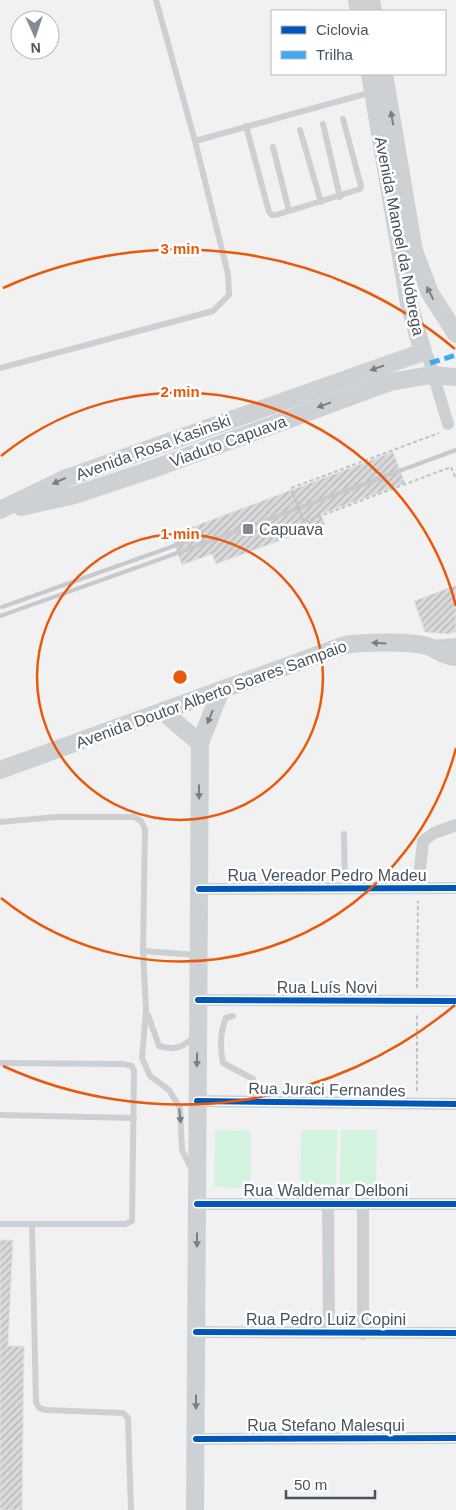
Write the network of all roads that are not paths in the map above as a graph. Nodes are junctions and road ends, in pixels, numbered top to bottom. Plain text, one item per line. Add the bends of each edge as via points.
1 (156, 0) edge
2 (370, 75) edge
3 (384, 75) edge
4 (373, 92) junction
5 (343, 119) dead end
6 (323, 124) dead end
7 (246, 126) junction
8 (300, 130) dead end
9 (195, 141) junction
10 (273, 147) dead end
11 (340, 197) junction
12 (321, 202) junction
13 (289, 211) junction
14 (456, 334) edge
15 (423, 352) junction
16 (0, 368) edge
17 (456, 377) edge
18 (445, 428) road end
19 (0, 511) edge
20 (456, 644) edge
21 (427, 646) junction
22 (456, 657) edge
23 (221, 690) junction
24 (162, 711) junction
25 (200, 743) junction
26 (0, 770) edge
27 (0, 822) edge
28 (456, 825) edge
29 (344, 834) dead end
30 (345, 888) junction
31 (418, 888) junction
32 (456, 888) edge
33 (199, 889) junction
34 (143, 951) junction
35 (198, 955) junction
36 (198, 1000) junction
37 (456, 1002) edge
38 (146, 1012) junction
39 (233, 1016) dead end
40 (198, 1033) junction
41 (0, 1063) edge
42 (197, 1101) junction
43 (254, 1101) junction
44 (456, 1104) edge
45 (0, 1115) edge
46 (134, 1118) junction
47 (197, 1175) junction
48 (197, 1204) junction
49 (328, 1204) junction
50 (362, 1204) junction
51 (456, 1204) edge
52 (0, 1224) edge
53 (32, 1224) junction
54 (196, 1332) junction
55 (329, 1333) junction
56 (456, 1333) edge
57 (363, 1334) junction
58 (456, 1438) edge
59 (196, 1439) junction
60 (132, 1510) edge
61 (195, 1510) edge

1 - 9 lane
2 - 4 main road, Avenida Manoel da Nóbrega
14 -> 3 main road via 430,293 414,251
4 - 7 lane
4 - 15 main road, Avenida Manoel da Nóbrega via 409,304
5 - 11 lane via 361,186 357,192
6 - 11 lane
7 - 9 lane
7 - 13 lane via 269,212 276,215
8 - 12 lane
9 - 16 lane via 228,274 229,295 223,302 213,311
10 - 13 lane
11 - 12 lane
12 - 13 lane
15 - 18 street, Avenida Manoel da Nóbrega via 428,357
15 -> 19 main road, Avenida Rosa Kasinski via 64,479
17 -> 19 main road, Viaduto Capuava, bridge via 431,375 390,382 75,496
20 - 21 street, Avenida Doutor Alberto Soares Sampaio
21 - 22 main road, Avenida Doutor Alberto Soares Sampaio via 444,656
21 -> 23 main road, Avenida Doutor Alberto Soares Sampaio via 376,642 345,645
23 - 24 main road, Avenida Doutor Alberto Soares Sampaio
23 -> 25 main road
24 - 25 main road
24 - 26 main road, Avenida Doutor Alberto Soares Sampaio
25 -> 33 main road
27 - 34 lane via 56,817 134,817 141,821 145,829
28 - 31 street via 423,841
29 - 30 lane
30 - 31 street, Rua Vereador Pedro Madeu
30 - 33 street, Rua Vereador Pedro Madeu
31 - 32 street, Rua Vereador Pedro Madeu
33 - 35 main road
34 - 35 lane
34 - 38 lane
35 - 36 main road
36 - 37 street, Rua Luís Novi
36 - 40 main road
38 - 40 lane via 159,1046 172,1050 183,1046
38 -> 47 lane via 142,1058 150,1076 169,1090 180,1108 182,1150
39 - 43 lane via 226,1018 223,1024 220,1049 223,1063 253,1079
40 -> 42 main road
41 - 46 lane via 132,1066
42 - 43 street, Rua Juraci Fernandes
42 - 47 main road
43 - 44 street, Rua Juraci Fernandes
45 - 46 lane
46 - 53 lane via 132,1221 125,1224
47 - 48 main road
48 - 49 street, Rua Waldemar Delboni
48 -> 54 main road
49 - 50 street, Rua Waldemar Delboni
49 - 55 street
50 - 51 street, Rua Waldemar Delboni
50 - 57 street
52 - 53 lane
53 - 60 lane via 36,1402 39,1408 46,1410 123,1413 128,1418
54 - 55 street, Rua Pedro Luiz Copini
54 -> 59 main road
55 - 57 street, Rua Pedro Luiz Copini
56 - 57 street, Rua Pedro Luiz Copini
58 - 59 street, Rua Stefano Malesqui
59 - 61 main road

